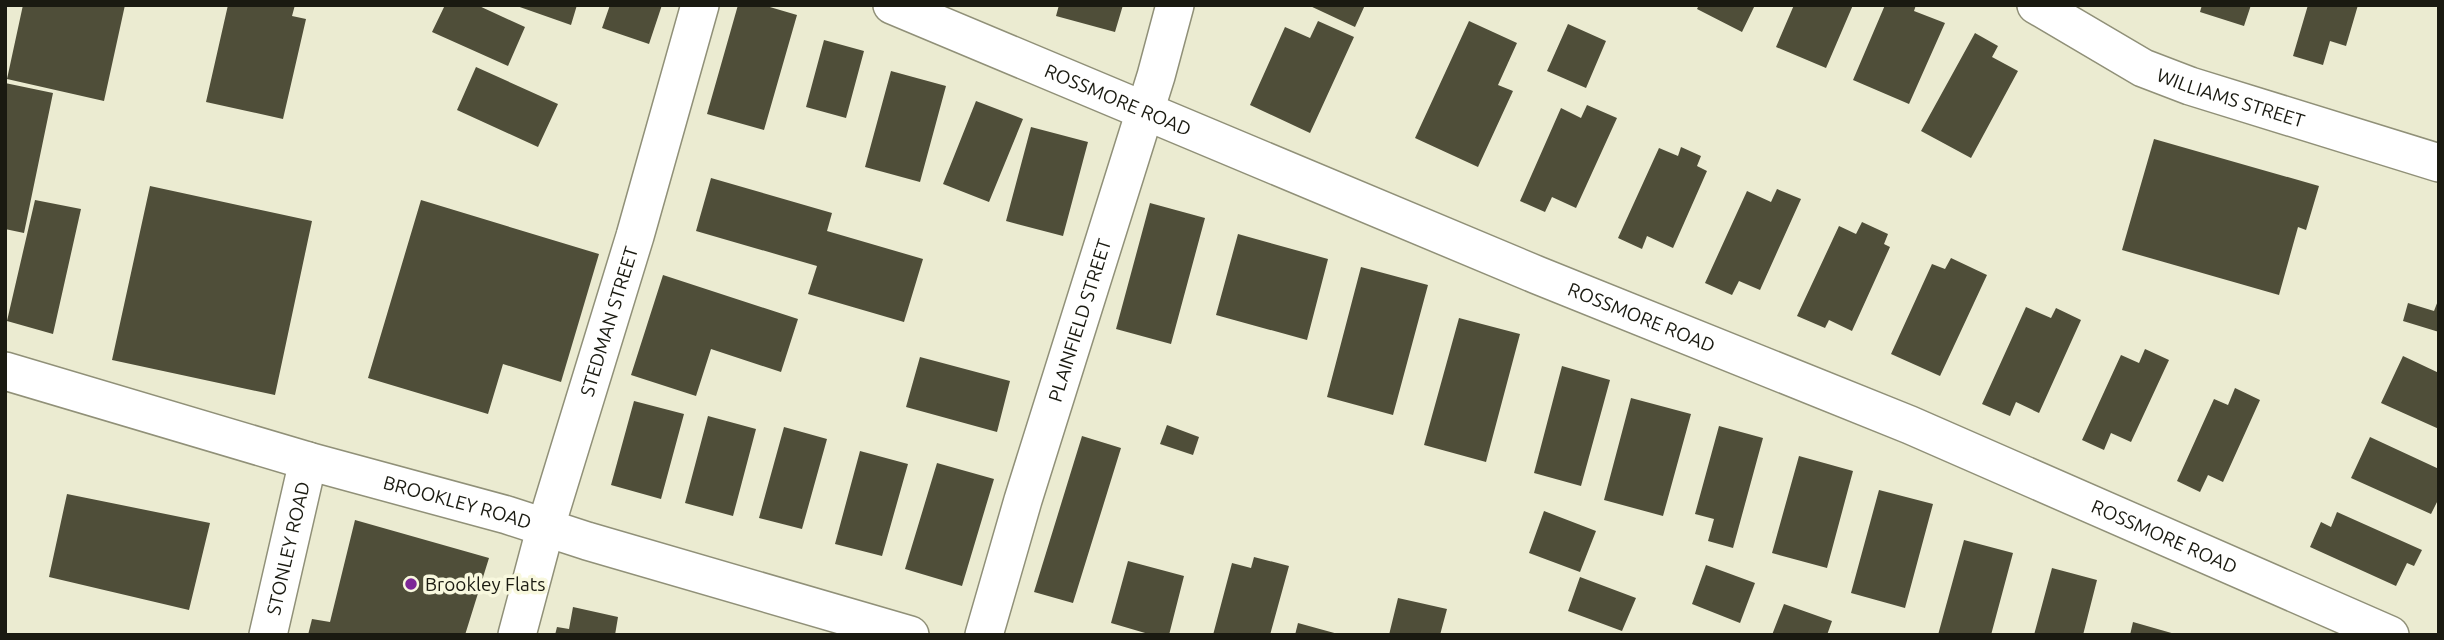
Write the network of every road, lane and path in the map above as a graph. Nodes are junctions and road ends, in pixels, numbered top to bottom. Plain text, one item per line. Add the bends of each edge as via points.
1 (700, 5) edge
2 (892, 5) edge
3 (1175, 5) edge
4 (2036, 5) edge
5 (1144, 112) junction
6 (2439, 163) edge
7 (5, 371) edge
8 (308, 461) junction
9 (545, 526) junction
10 (268, 635) edge
11 (517, 635) edge
12 (910, 635) edge
13 (984, 635) edge
14 (2390, 635) edge

1 - 9 street, STEDMAN STREET via 635,236
2 - 5 street, ROSSMORE ROAD
3 - 5 street, PLAINFIELD STREET
4 - 6 street, WILLIAMS STREET via 2143,68
5 - 13 street, PLAINFIELD STREET
5 - 14 street, ROSSMORE ROAD via 1910,425
7 - 8 street, BROOKLEY ROAD
8 - 9 street, BROOKLEY ROAD
8 - 10 street, STONLEY ROAD
9 - 11 street, STEDMAN STREET
9 - 12 street, BROOKLEY ROAD

